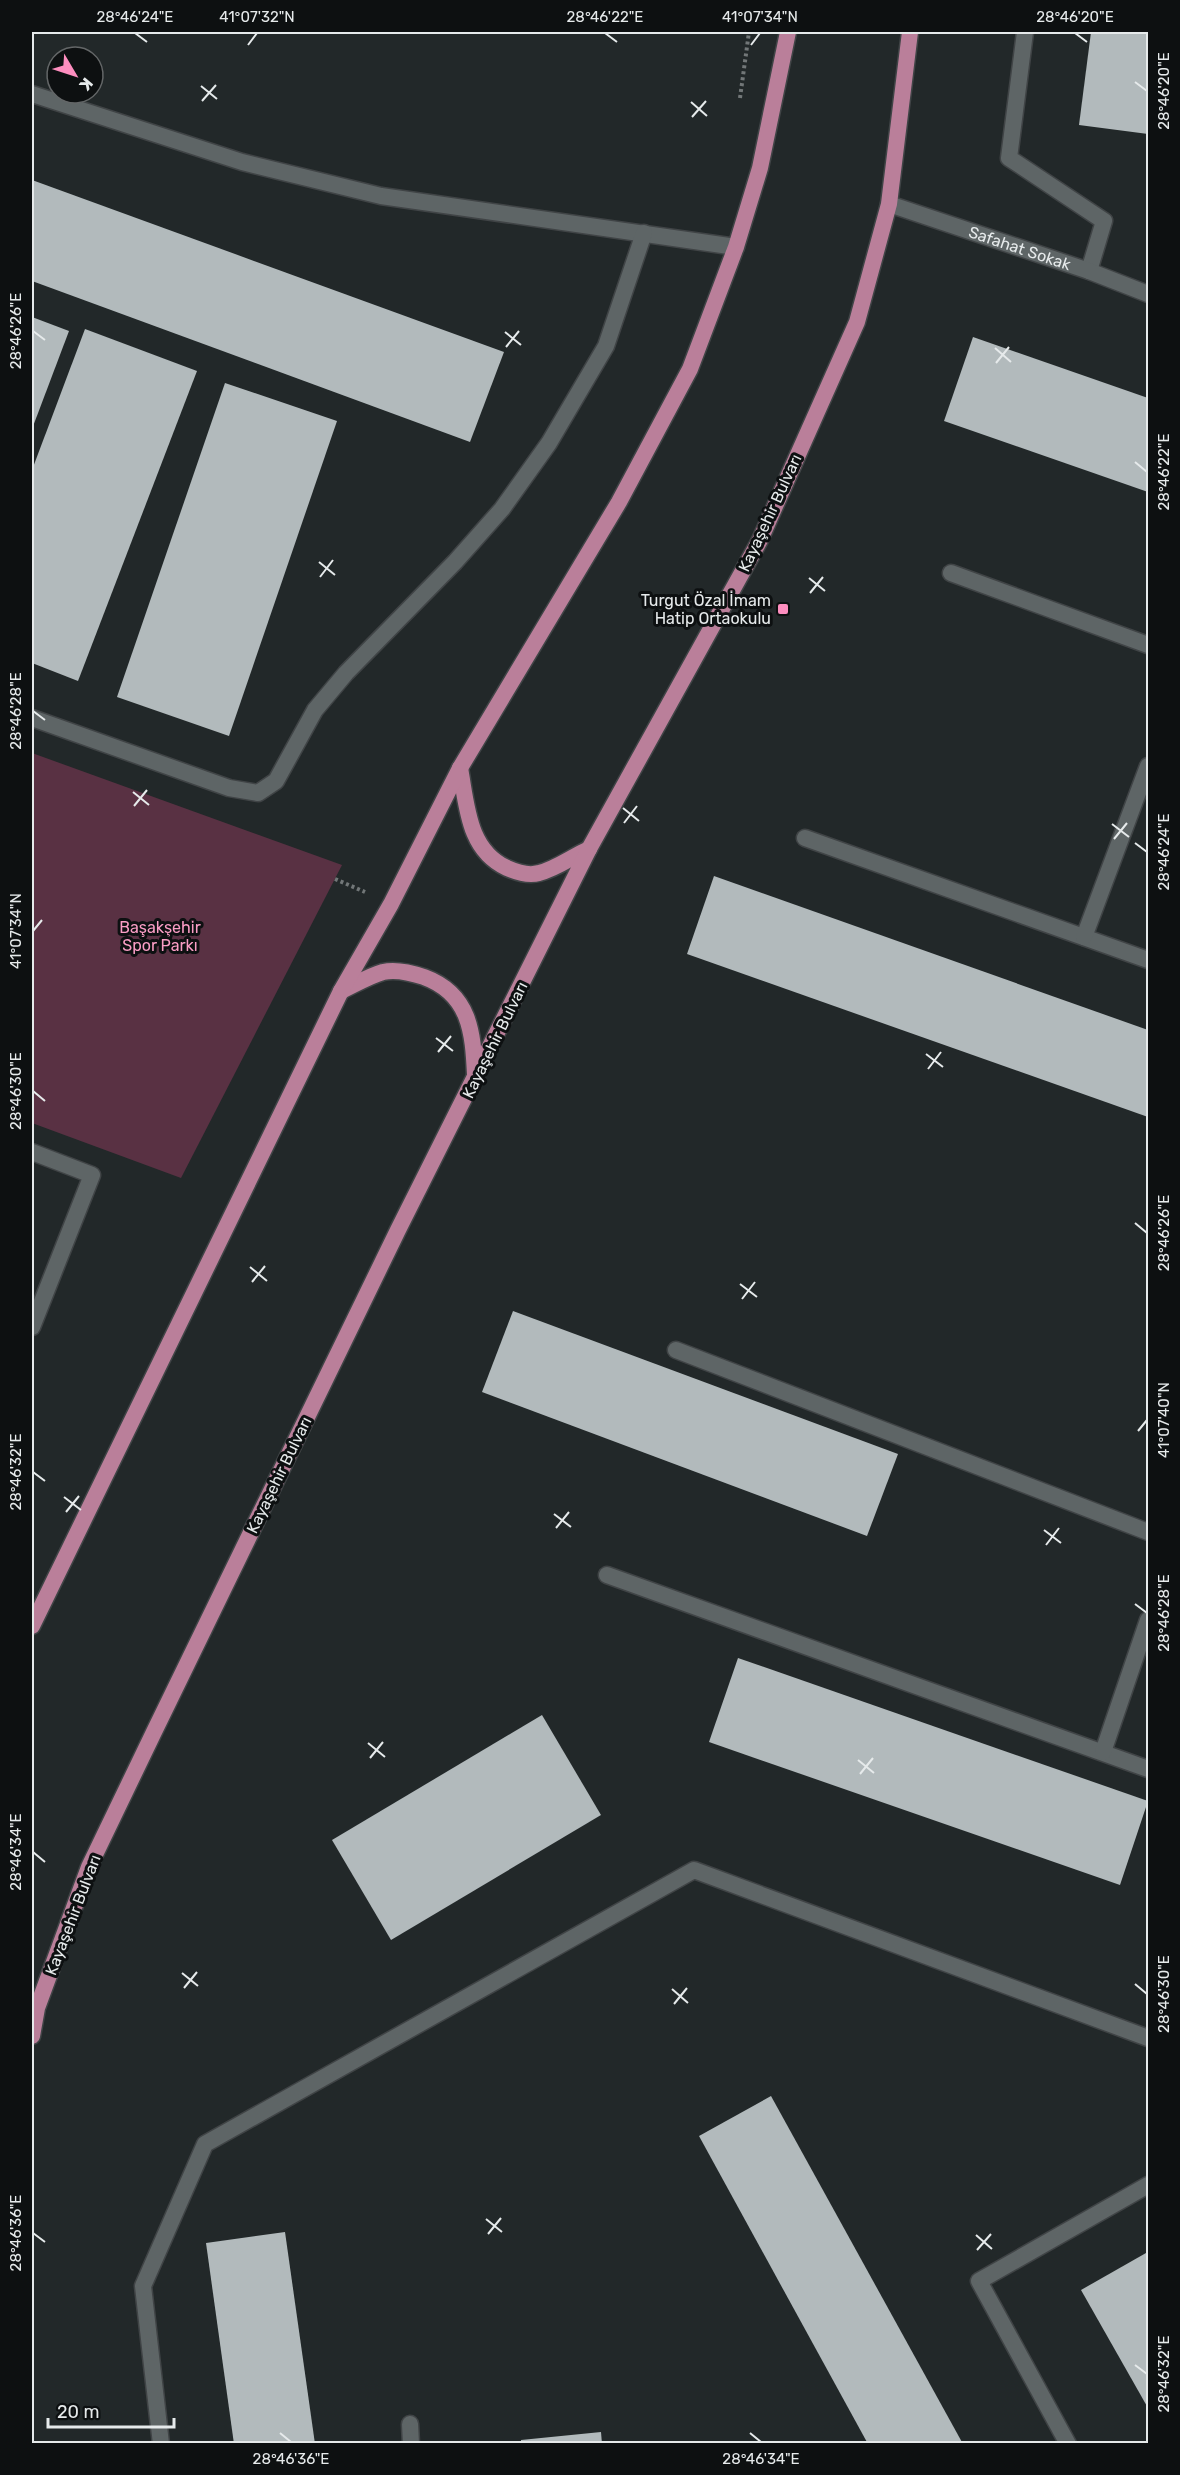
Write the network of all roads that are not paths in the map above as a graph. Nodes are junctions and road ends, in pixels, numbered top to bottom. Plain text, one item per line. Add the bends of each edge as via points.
1 (788, 32) edge
2 (910, 32) edge
3 (1024, 32) edge
4 (32, 94) edge
5 (889, 204) junction
6 (644, 233) junction
7 (736, 247) junction
8 (1089, 271) junction
9 (1149, 294) edge
10 (951, 573) dead end
11 (1149, 645) edge
12 (32, 718) edge
13 (1149, 766) edge
14 (460, 768) junction
15 (805, 838) dead end
16 (589, 849) junction
17 (1084, 937) junction
18 (1149, 960) edge
19 (341, 991) junction
20 (476, 1079) junction
21 (32, 1152) edge
22 (32, 1327) edge
23 (676, 1350) dead end
24 (1149, 1532) edge
25 (607, 1575) dead end
26 (1149, 1620) edge
27 (32, 1626) edge
28 (1102, 1752) junction
29 (1149, 1769) edge
30 (32, 2036) edge
31 (1149, 2038) edge
32 (1149, 2185) edge
33 (410, 2424) dead end
34 (161, 2444) edge
35 (411, 2444) edge
36 (1068, 2444) edge

1 - 7 main road via 760,168
2 - 5 main road, Kayaşehir Bulvarı
3 - 8 street via 1009,158 1104,221
4 - 6 street via 242,162 381,196
5 - 8 street, Safahat Sokak
5 - 16 main road, Kayaşehir Bulvarı via 857,322 760,540
6 - 7 street
6 - 12 street via 606,346 549,443 502,508 455,562 315,710 276,781 258,793 228,788
7 - 14 main road via 690,369 620,502
8 - 9 street, Safahat Sokak
10 - 11 street
13 - 17 street
14 - 16 main road via 471,829 482,850 496,863 516,873 537,874
14 - 19 main road via 391,904
15 - 17 street
16 - 20 main road, Kayaşehir Bulvarı
17 - 18 street
19 - 20 main road via 384,972 411,973 438,982 461,1002 474,1039
19 - 27 main road
20 - 30 main road, Kayaşehir Bulvarı via 94,1857 37,2008
21 - 22 street via 92,1175
23 - 24 street
25 - 28 street
26 - 28 street
28 - 29 street
31 - 34 street via 694,1870 205,2144 143,2286
32 - 36 street via 979,2281
33 - 35 street

